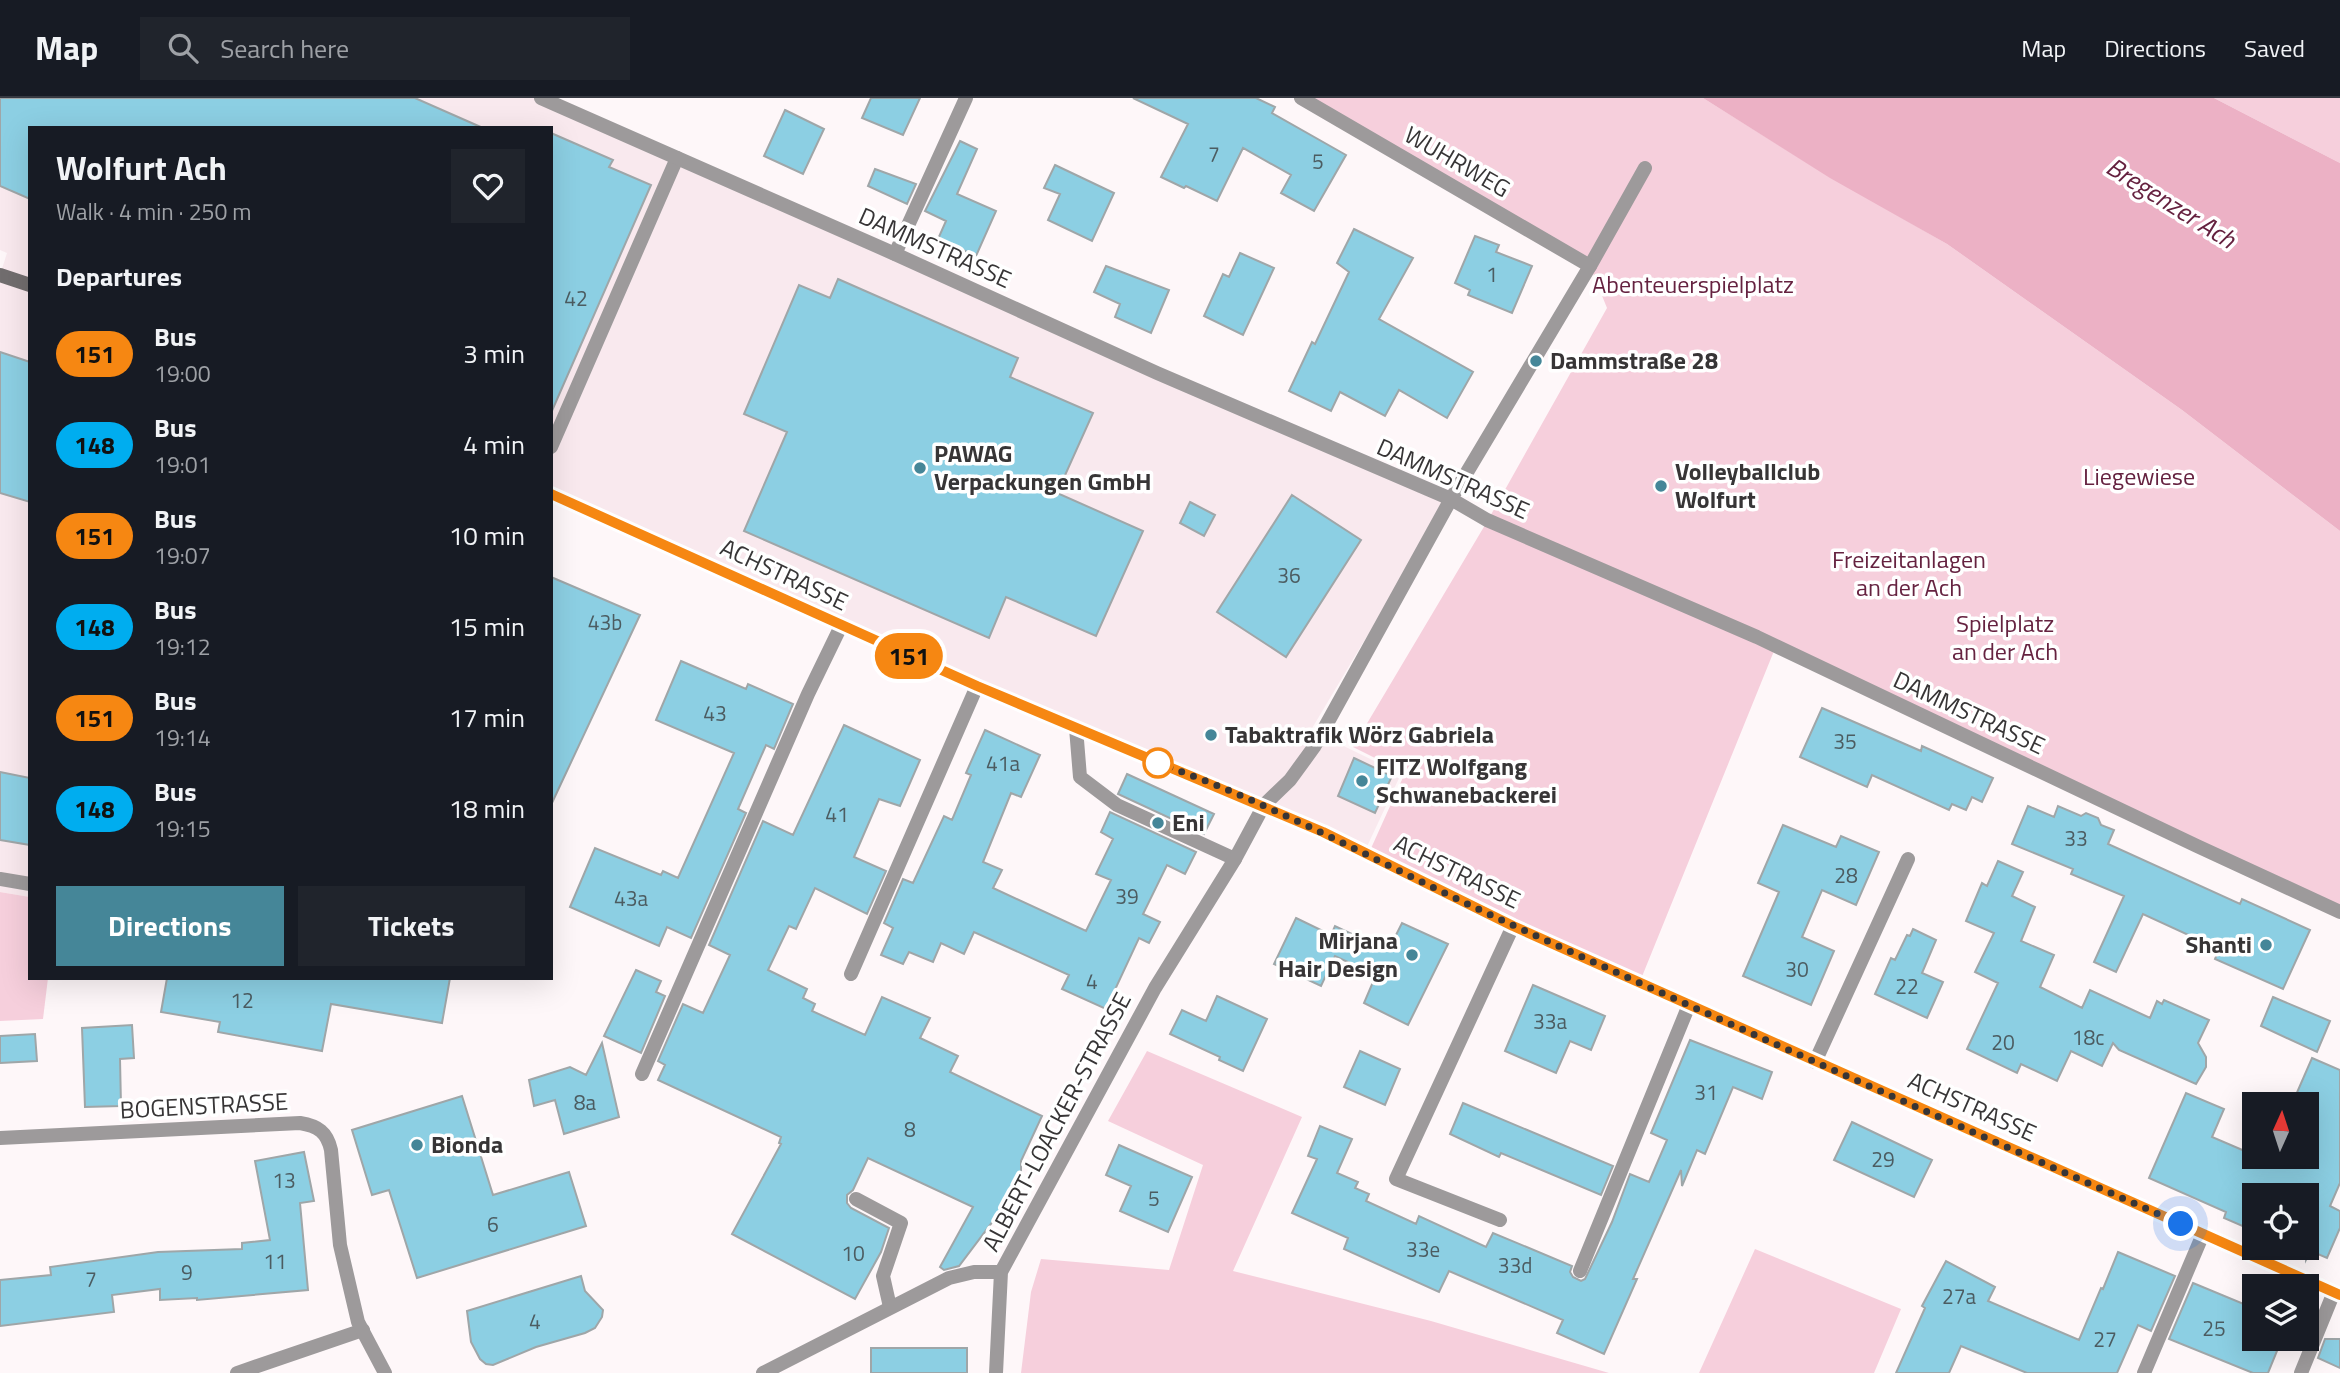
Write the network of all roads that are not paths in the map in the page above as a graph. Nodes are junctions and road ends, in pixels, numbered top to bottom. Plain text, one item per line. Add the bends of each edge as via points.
1 (541, 98) edge
2 (966, 98) edge
3 (1301, 98) edge
4 (677, 158) junction
5 (1645, 168) dead end
6 (895, 254) junction
7 (1590, 266) junction
8 (0, 275) edge
9 (28, 284) edge
10 (553, 442) edge
11 (553, 496) edge
12 (1451, 499) junction
13 (841, 626) junction
14 (977, 686) junction
15 (1076, 728) junction
16 (1264, 805) junction
17 (1235, 859) junction
18 (1908, 859) dead end
19 (0, 879) edge
20 (28, 884) edge
21 (2340, 912) edge
22 (1513, 926) junction
23 (851, 974) dead end
24 (1689, 1005) junction
25 (1815, 1062) junction
26 (642, 1074) dead end
27 (0, 1138) edge
28 (856, 1199) dead end
29 (1500, 1220) dead end
30 (2203, 1234) junction
31 (1580, 1271) dead end
32 (1002, 1272) junction
33 (2337, 1293) edge
34 (890, 1307) junction
35 (363, 1330) junction
36 (236, 1373) edge
37 (385, 1373) edge
38 (763, 1373) edge
39 (996, 1373) edge
40 (2144, 1373) edge
41 (2301, 1373) edge

1 - 4 street, DAMMSTRASSE
2 - 6 street
3 - 7 street, WUHRWEG
4 - 6 street, DAMMSTRASSE
4 - 10 street
5 - 7 street
6 - 12 street, DAMMSTRASSE
7 - 12 street
8 - 9 main road
11 - 13 main road, ACHSTRASSE
12 - 16 street, ALBERT-LOACKER-STRASSE via 1314,747
12 - 21 street, DAMMSTRASSE via 1487,520 1757,637
13 - 14 main road, ACHSTRASSE
13 - 26 street
14 - 15 main road, ACHSTRASSE
14 - 23 street
15 - 16 main road, ACHSTRASSE
15 - 17 street via 1080,777 1117,805
16 - 17 street, ALBERT-LOACKER-STRASSE
16 - 22 main road, ACHSTRASSE
17 - 32 street, ALBERT-LOACKER-STRASSE via 1155,988
18 - 25 street
19 - 20 street
22 - 24 main road, ACHSTRASSE
22 - 29 street via 1396,1179
24 - 25 main road, ACHSTRASSE
24 - 31 street
25 - 30 main road, ACHSTRASSE
27 - 35 street, BOGENSTRASSE via 312,1125 328,1139 340,1245
28 - 34 street via 901,1223 883,1276
30 - 33 main road, ACHSTRASSE
30 - 40 street
32 - 34 street, ALBERT-LOACKER-STRASSE via 949,1278
32 - 39 street
33 - 41 street
34 - 38 street, ALBERT-LOACKER-STRASSE
35 - 36 street
35 - 37 street, BOGENSTRASSE

